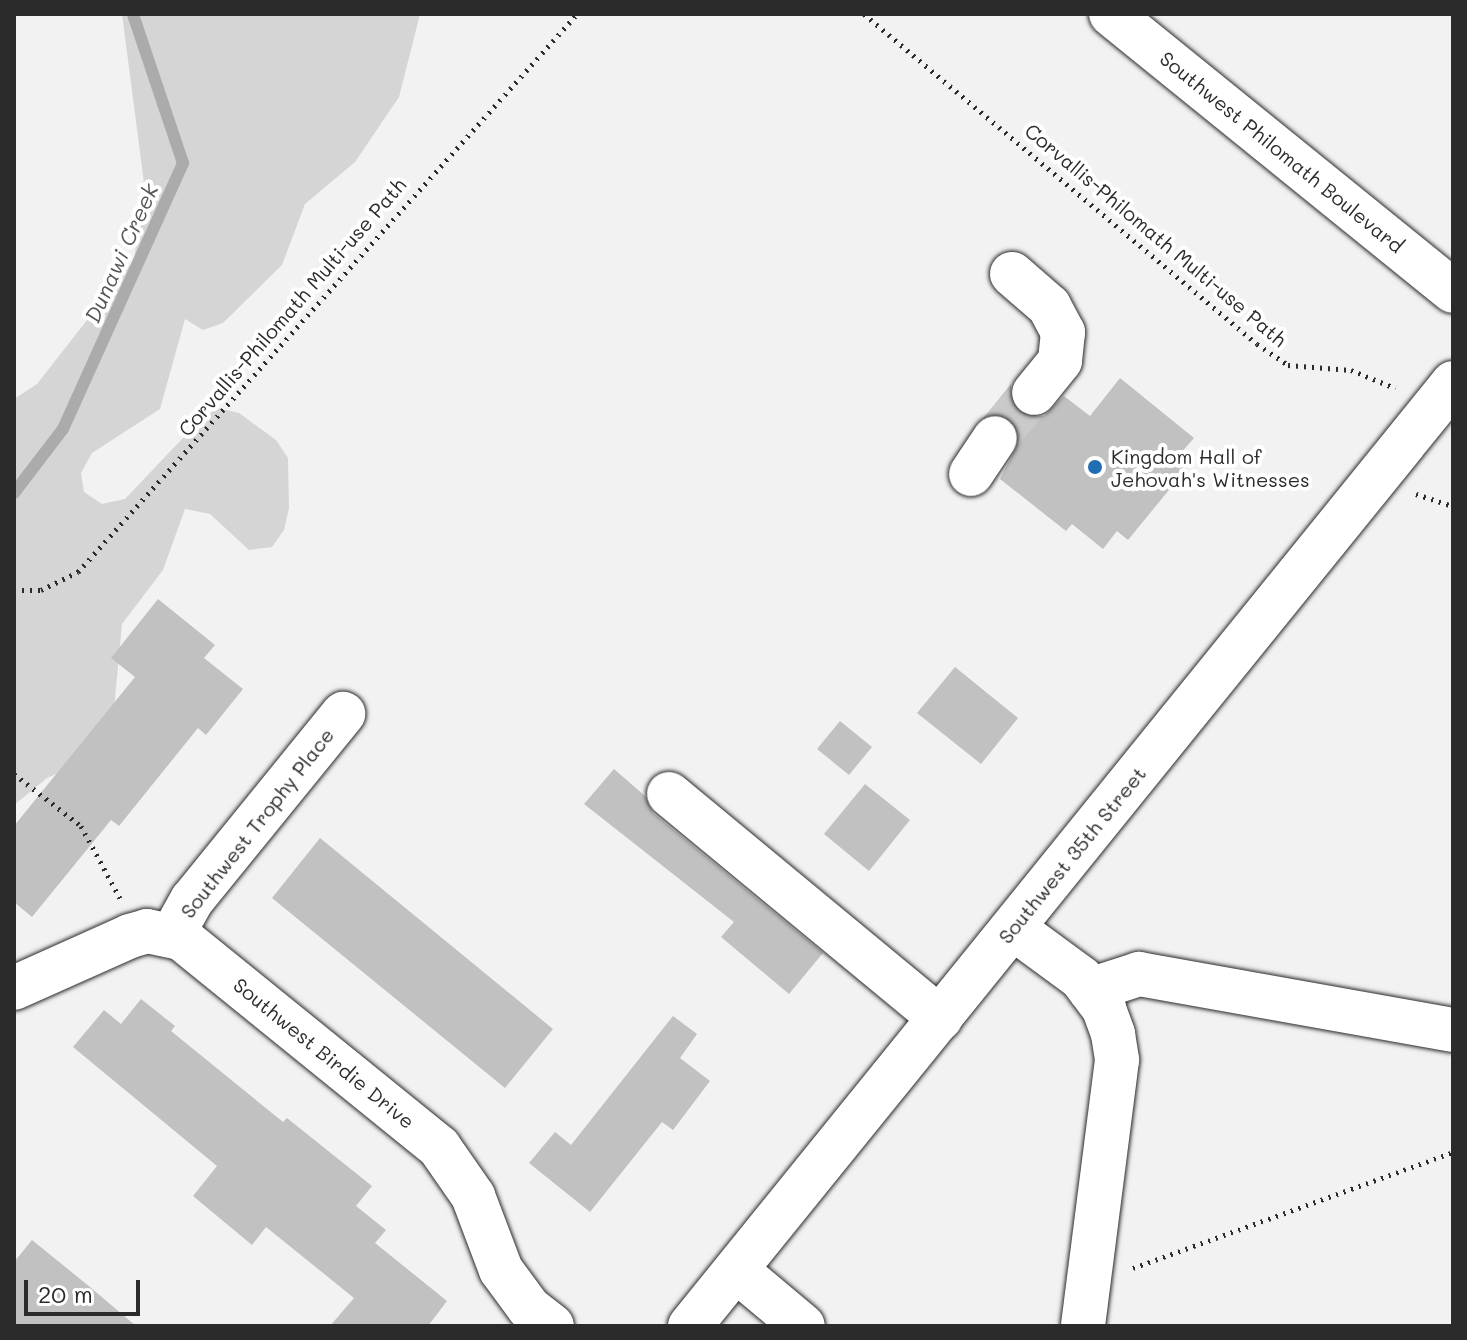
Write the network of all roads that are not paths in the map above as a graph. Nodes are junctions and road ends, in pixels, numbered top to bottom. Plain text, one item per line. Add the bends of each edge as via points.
1 (1111, 14) edge
2 (1012, 274) dead end
3 (1453, 291) edge
4 (1034, 393) tunnel mouth
5 (1442, 397) edge
6 (995, 438) tunnel mouth
7 (971, 474) dead end
8 (343, 714) dead end
9 (669, 794) dead end
10 (1013, 928) junction
11 (173, 934) junction
12 (14, 988) edge
13 (1090, 990) junction
14 (940, 1018) junction
15 (1453, 1030) edge
16 (736, 1270) junction
17 (552, 1326) edge
18 (690, 1326) edge
19 (803, 1326) edge
20 (1083, 1326) edge

1 - 3 main road, Southwest Philomath Boulevard
2 - 4 main road via 1049,306 1063,332 1060,361
5 - 10 main road, Southwest 35th Street
6 - 7 main road
8 - 11 main road, Southwest Trophy Place via 192,900
9 - 14 main road
10 - 13 main road
10 - 14 main road, Southwest 35th Street
11 - 12 main road via 130,936
11 - 17 main road, Southwest Birdie Drive via 439,1147 473,1196 501,1270 529,1308
13 - 15 main road via 1139,974
13 - 20 main road via 1104,1009 1117,1060
14 - 16 main road, Southwest 35th Street
16 - 18 main road, Southwest 35th Street
16 - 19 main road

